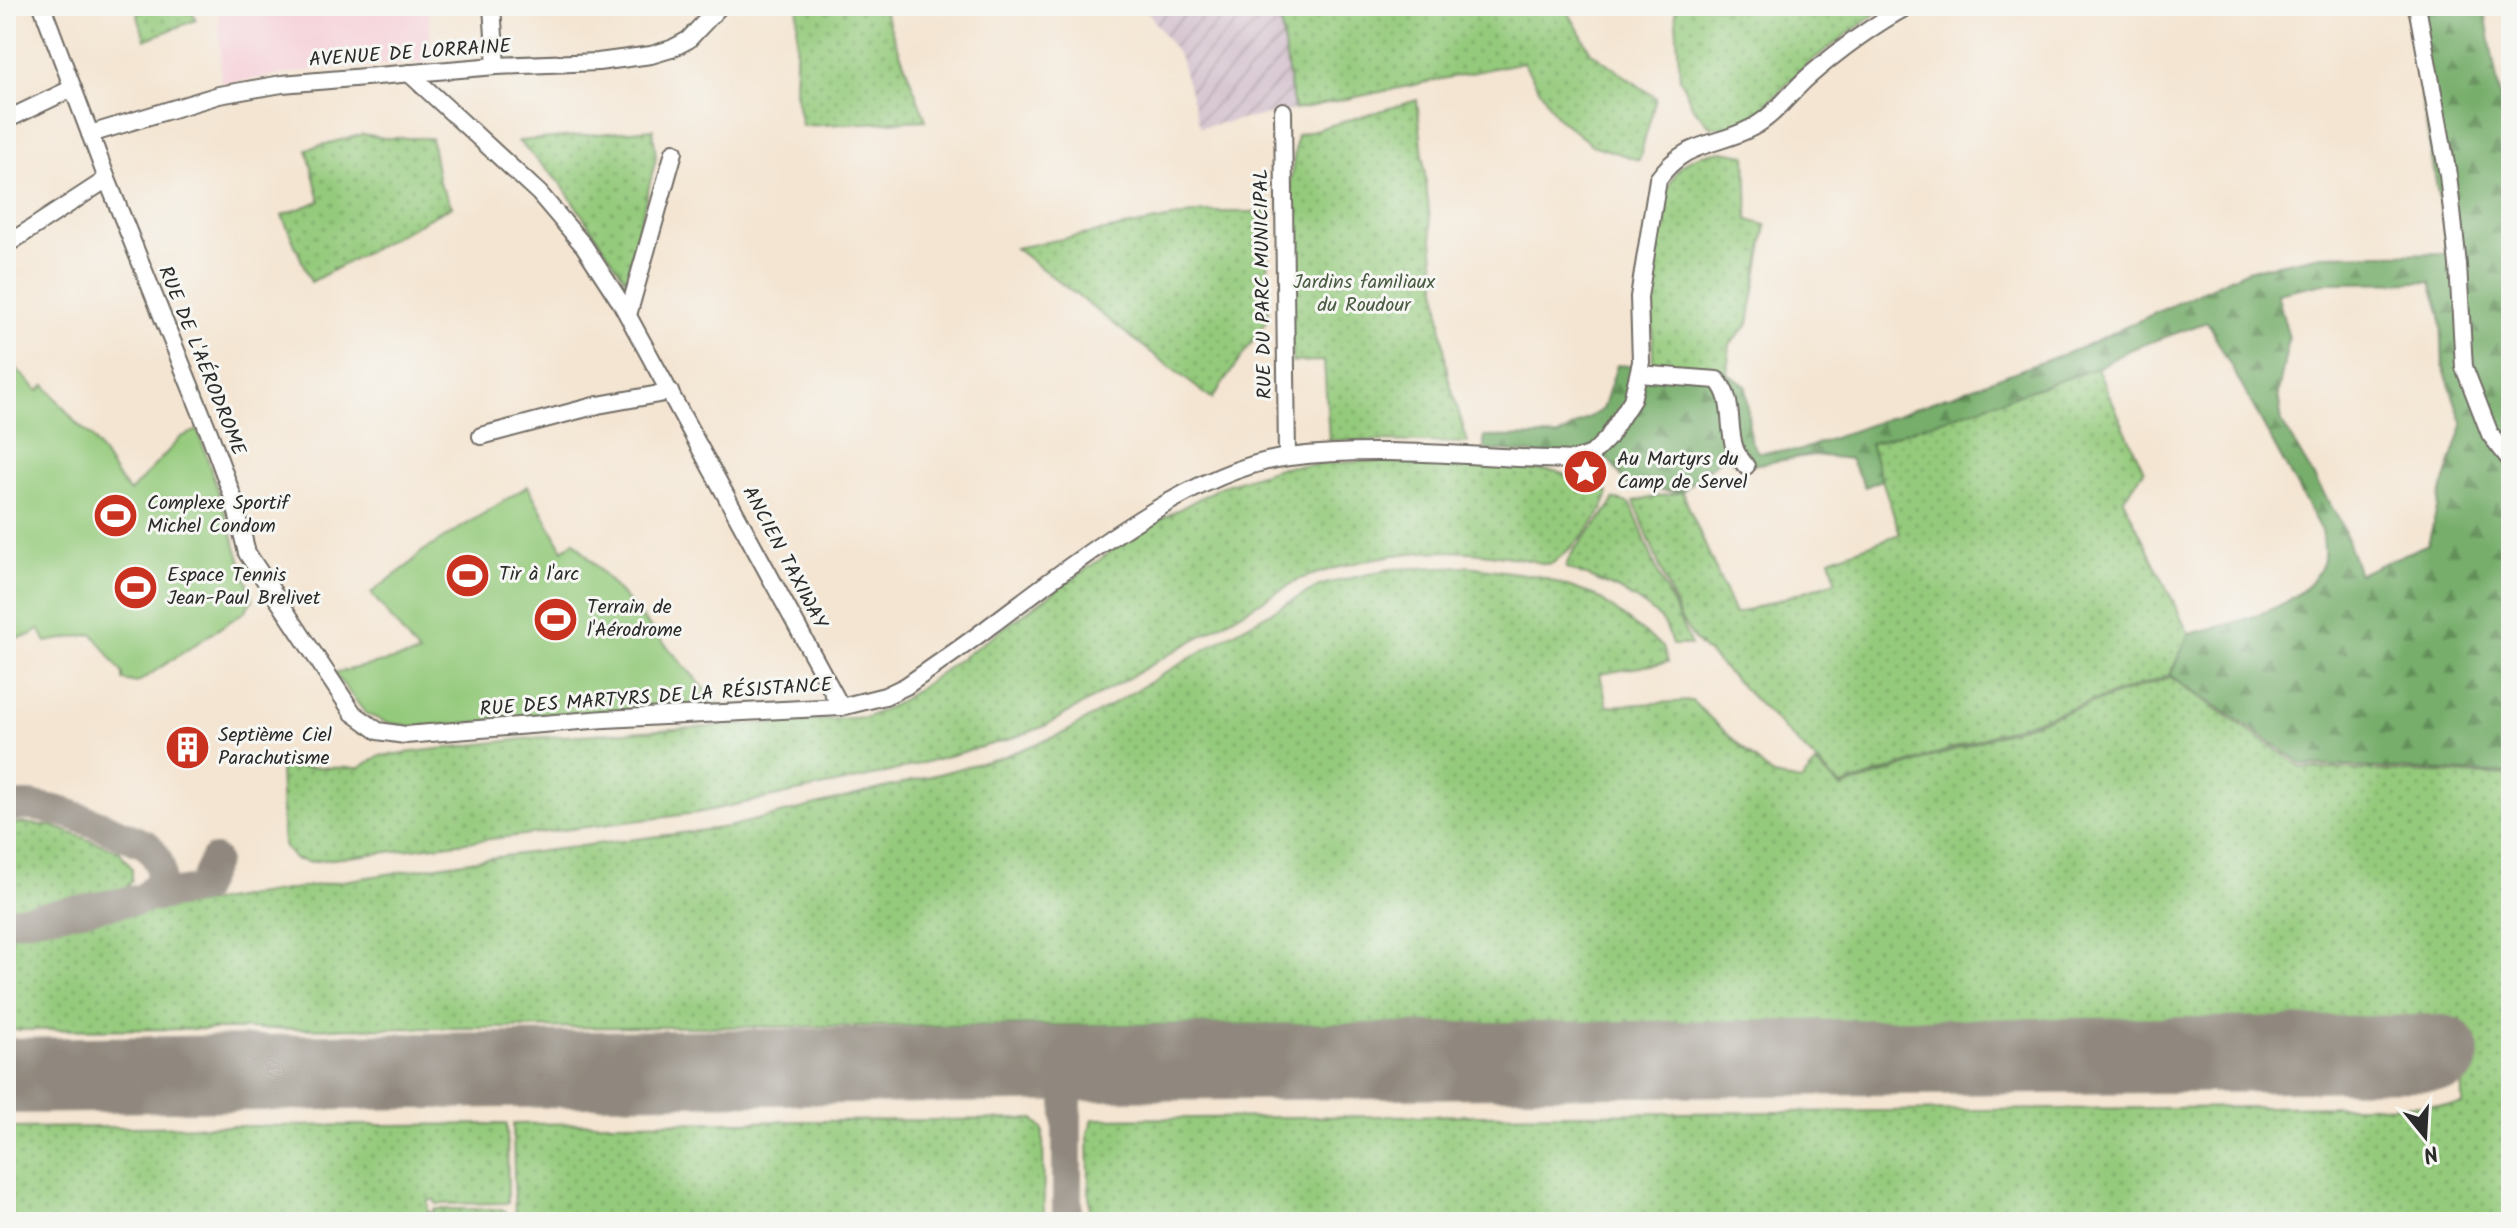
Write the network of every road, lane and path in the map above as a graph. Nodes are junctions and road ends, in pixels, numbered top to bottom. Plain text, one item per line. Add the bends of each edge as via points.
1 (42, 6) edge
2 (492, 6) edge
3 (720, 6) edge
4 (1908, 6) edge
5 (2417, 6) edge
6 (496, 66) junction
7 (442, 71) junction
8 (409, 73) junction
9 (73, 88) junction
10 (438, 103) junction
11 (1283, 111) dead end
12 (6, 120) edge
13 (90, 134) junction
14 (674, 152) dead end
15 (107, 179) junction
16 (6, 245) edge
17 (628, 315) junction
18 (1639, 374) junction
19 (670, 392) junction
20 (481, 436) dead end
21 (1287, 457) junction
22 (2511, 461) edge
23 (1746, 466) dead end
24 (841, 707) junction
25 (353, 713) joint

1 - 9 street, RUE DE L'AÉRODROME
2 - 6 street
3 - 6 street, AVENUE DE LORRAINE via 688,40 651,55
4 - 18 street, RUE DES MARTYRS DE LA RÉSISTANCE via 1827,61 1769,116 1687,150 1663,171 1651,207 1639,297
5 - 22 street via 2448,175 2464,367 2490,434
6 - 7 street, AVENUE DE LORRAINE
7 - 8 street, AVENUE DE LORRAINE
7 - 10 street
8 - 10 street, ANCIEN TAXIWAY
8 - 13 street, AVENUE DE LORRAINE via 219,95
9 - 12 street
9 - 13 street, RUE DE L'AÉRODROME
10 - 17 street, ANCIEN TAXIWAY via 539,193 584,246
11 - 21 street, RUE DU PARC MUNICIPAL
13 - 15 street, RUE DE L'AÉRODROME
14 - 17 street
15 - 16 street
15 - 25 street, RUE DE L'AÉRODROME via 210,435 247,553
17 - 19 street, ANCIEN TAXIWAY
18 - 21 street, RUE DES MARTYRS DE LA RÉSISTANCE via 1632,400 1607,439 1592,454 1574,460 1388,452
18 - 23 street via 1717,380 1729,403 1735,451
19 - 20 street
19 - 24 street, ANCIEN TAXIWAY
21 - 24 street, RUE DES MARTYRS DE LA RÉSISTANCE via 1193,489 1119,534 906,686
24 - 25 street, RUE DES MARTYRS DE LA RÉSISTANCE via 405,735 378,731

